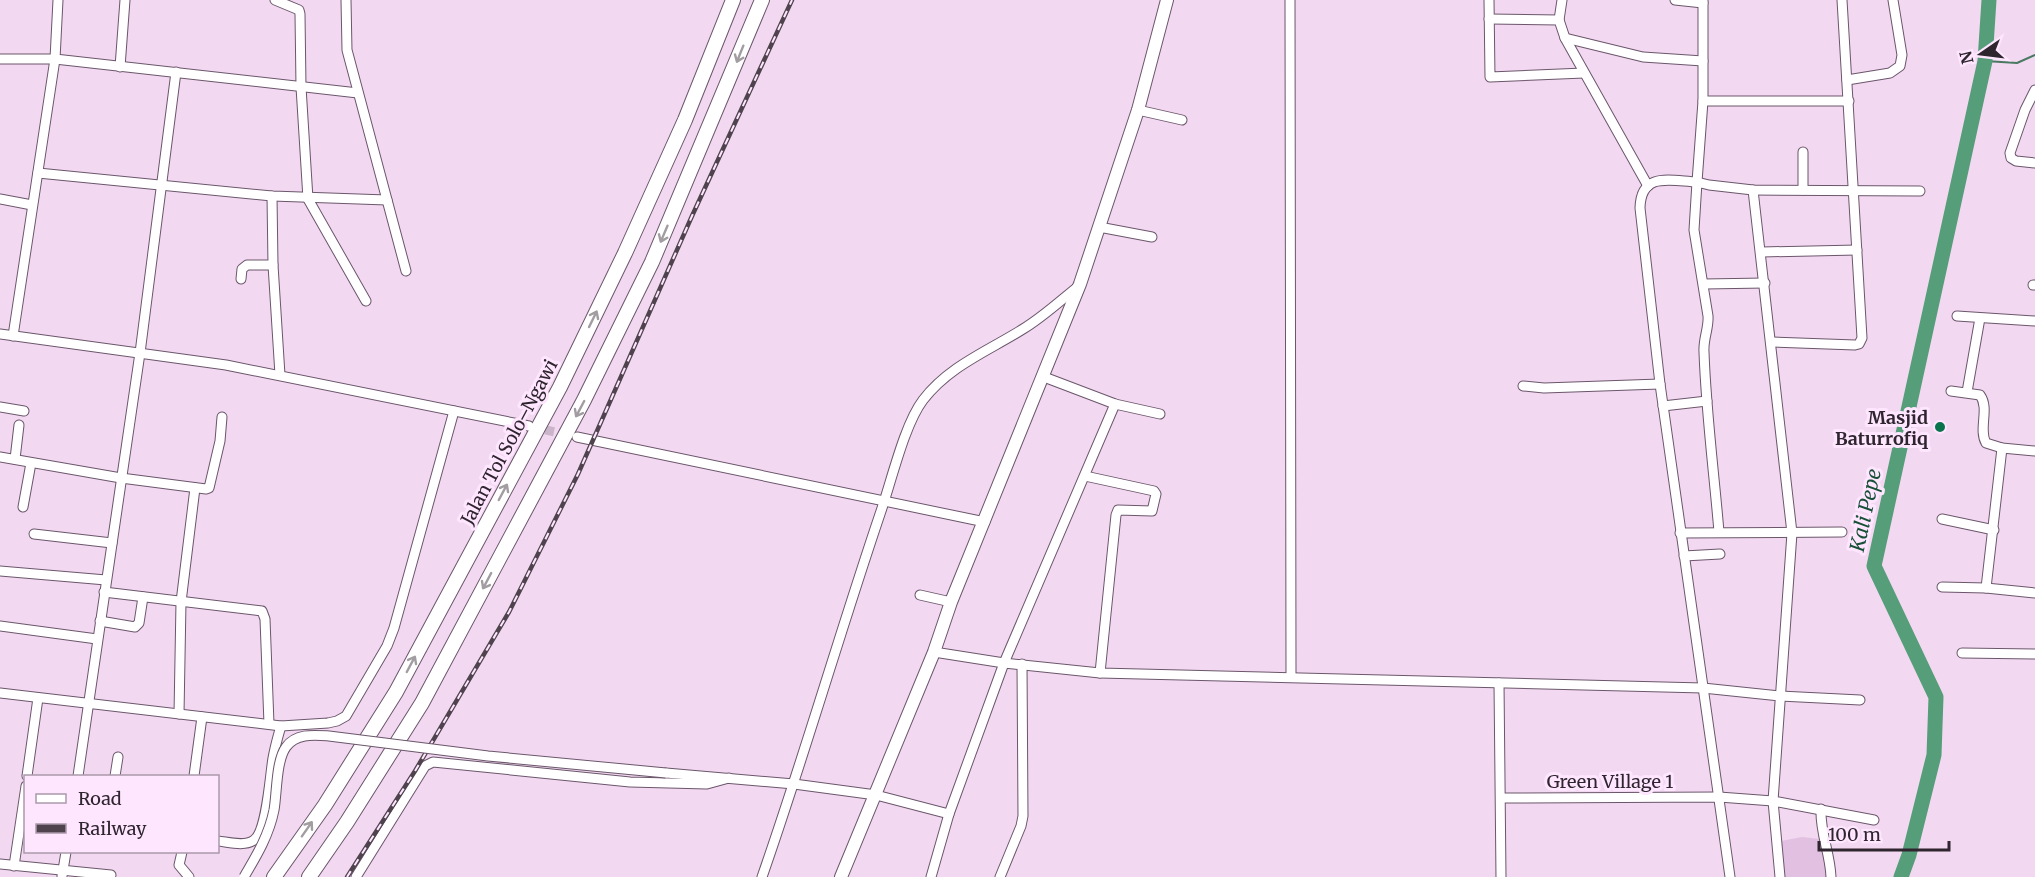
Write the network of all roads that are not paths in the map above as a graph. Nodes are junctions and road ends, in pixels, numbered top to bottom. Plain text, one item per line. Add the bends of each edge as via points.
1 (58, 0) edge
2 (124, 0) edge
3 (275, 0) edge
4 (346, 0) edge
5 (733, 0) edge
6 (762, 0) edge
7 (1167, 0) edge
8 (1290, 0) edge
9 (1489, 0) edge
10 (1562, 0) edge
11 (1675, 0) edge
12 (1842, 0) edge
13 (1893, 0) edge
14 (1704, 2) edge
15 (1489, 19) junction
16 (1559, 20) junction
17 (1565, 38) junction
18 (0, 59) edge
19 (55, 59) junction
20 (1703, 61) junction
21 (120, 66) junction
22 (176, 72) junction
23 (1584, 73) junction
24 (1847, 80) junction
25 (301, 87) junction
26 (2035, 90) edge
27 (358, 93) junction
28 (1703, 101) junction
29 (1849, 101) junction
30 (1138, 110) junction
31 (1182, 120) dead end
32 (1803, 152) dead end
33 (2035, 163) edge
34 (38, 173) junction
35 (1697, 182) junction
36 (1648, 186) junction
37 (161, 187) junction
38 (1753, 190) junction
39 (1803, 190) junction
40 (1854, 191) junction
41 (1920, 191) dead end
42 (272, 196) junction
43 (0, 199) edge
44 (308, 199) junction
45 (387, 200) junction
46 (32, 205) junction
47 (1099, 227) junction
48 (1152, 237) dead end
49 (1857, 250) junction
50 (1762, 252) junction
51 (273, 265) junction
52 (406, 271) dead end
53 (241, 279) dead end
54 (1765, 283) junction
55 (1080, 284) junction
56 (1704, 284) junction
57 (366, 301) dead end
58 (1957, 316) dead end
59 (1980, 318) junction
60 (2035, 321) edge
61 (0, 334) edge
62 (13, 336) junction
63 (1772, 342) junction
64 (140, 353) junction
65 (280, 375) junction
66 (1044, 377) junction
67 (1660, 384) junction
68 (1523, 386) dead end
69 (1951, 391) dead end
70 (1967, 392) junction
71 (1707, 401) junction
72 (1115, 404) junction
73 (1663, 406) junction
74 (0, 407) edge
75 (24, 411) dead end
76 (454, 411) junction
77 (1160, 414) dead end
78 (222, 417) dead end
79 (19, 425) dead end
80 (529, 426) tunnel mouth
81 (577, 437) tunnel mouth
82 (2002, 448) junction
83 (2035, 451) edge
84 (0, 457) edge
85 (15, 459) junction
86 (32, 463) junction
87 (1085, 476) junction
88 (121, 478) junction
89 (195, 488) junction
90 (884, 502) junction
91 (23, 507) dead end
92 (1942, 519) dead end
93 (985, 522) junction
94 (1994, 530) junction
95 (1719, 532) junction
96 (1842, 532) dead end
97 (1680, 533) junction
98 (1792, 533) junction
99 (34, 534) dead end
100 (112, 543) junction
101 (1720, 554) dead end
102 (1684, 556) junction
103 (0, 571) edge
104 (106, 580) junction
105 (1942, 587) dead end
106 (1986, 588) junction
107 (104, 592) junction
108 (2035, 593) edge
109 (920, 595) dead end
110 (143, 597) junction
111 (181, 602) junction
112 (951, 602) junction
113 (100, 621) junction
114 (0, 626) edge
115 (97, 639) junction
116 (934, 652) junction
117 (1962, 653) dead end
118 (2035, 654) edge
119 (1004, 663) junction
120 (1022, 664) junction
121 (1100, 673) junction
122 (1291, 677) junction
123 (1499, 684) junction
124 (1703, 688) junction
125 (0, 693) edge
126 (1780, 696) junction
127 (38, 698) junction
128 (1860, 700) dead end
129 (88, 704) junction
130 (179, 714) junction
131 (202, 717) junction
132 (269, 724) junction
133 (281, 726) junction
134 (118, 757) dead end
135 (27, 775) edge
136 (78, 775) edge
137 (115, 775) edge
138 (194, 775) edge
139 (729, 778) junction
140 (794, 784) junction
141 (876, 795) junction
142 (1719, 797) junction
143 (1501, 798) junction
144 (1773, 801) junction
145 (24, 802) edge
146 (1821, 809) junction
147 (950, 814) junction
148 (1874, 820) dead end
149 (219, 841) edge
150 (66, 853) edge
151 (182, 853) edge
152 (0, 864) edge
153 (16, 866) junction
154 (63, 874) edge
155 (111, 875) dead end
156 (16, 877) edge
157 (189, 877) edge
158 (244, 877) edge
159 (274, 877) edge
160 (309, 877) edge
161 (356, 877) edge
162 (762, 877) edge
163 (841, 877) edge
164 (931, 877) edge
165 (1000, 877) edge
166 (1501, 877) edge
167 (1730, 877) edge
168 (1780, 877) edge
169 (1831, 877) edge

1 - 19 street
2 - 21 street
3 - 25 street via 300,12
4 - 27 street via 346,44
159 -> 5 highway, Jalan Tol Solo–Ngawi via 396,692 560,387 635,232
6 -> 160 highway via 652,262 584,400 422,703
7 - 30 main road
8 - 122 street
9 - 15 street
10 - 16 street
11 - 14 street
12 - 24 street
13 - 24 street via 1902,55 1900,66 1890,73
14 - 20 street
15 - 16 street
15 - 23 street via 1490,76
16 - 17 street
17 - 20 street via 1643,57
17 - 23 street
18 - 19 street
19 - 21 street
19 - 34 street
20 - 28 street
21 - 22 street
22 - 25 street
22 - 37 street
23 - 36 street
24 - 29 street
25 - 27 street
25 - 44 street
26 - 33 street via 2010,153 2016,161
27 - 45 street
28 - 29 street
28 - 35 street
29 - 40 street
30 - 31 street
30 - 47 main road
32 - 39 street
34 - 37 street
34 - 46 street
35 - 36 street via 1673,180
35 - 38 street
35 - 56 street via 1694,230
36 - 67 street via 1642,192 1640,208
37 - 42 street
37 - 64 street
38 - 39 street
38 - 50 street
39 - 40 street
40 - 41 street
40 - 49 street
42 - 44 street
42 - 51 street
43 - 46 street
44 - 45 street
44 - 57 street
45 - 52 street
46 - 62 street
47 - 48 street
47 - 55 main road
49 - 50 street
49 - 63 street via 1861,341 1855,345
50 - 54 street
51 - 53 street via 247,265 242,269
51 - 65 street
54 - 56 street
54 - 63 street
55 - 66 main road
55 - 90 street via 1024,329 953,371 923,400
56 - 71 street via 1709,324 1704,343
58 - 59 street
59 - 60 street
59 - 70 street
61 - 62 street
62 - 64 street
63 - 98 street
64 - 65 street
64 - 88 street
65 - 76 street
66 - 72 street
66 - 93 main road
67 - 68 street
67 - 73 street
69 - 70 street
70 - 82 street via 1980,395 1984,401 1984,442
71 - 73 street
71 - 95 street
72 - 77 street
72 - 87 street
73 - 97 street
74 - 75 street
76 - 80 street
76 - 133 street via 387,646 346,716 337,722
78 - 89 street via 209,488
79 - 85 street
81 - 90 street
82 - 83 street
82 - 94 street
84 - 85 street
85 - 86 street
86 - 88 street
86 - 91 street
87 - 119 street
87 - 121 street via 1156,494 1152,511 1118,510 1116,515
88 - 89 street
88 - 100 street
89 - 111 street
90 - 93 street
90 - 140 street
92 - 94 street
93 - 112 main road
94 - 106 street
95 - 97 street
95 - 98 street
96 - 98 street
97 - 102 street
98 - 126 street
99 - 100 street
100 - 104 street
101 - 102 street
102 - 124 street
103 - 104 street
104 - 107 street
105 - 106 street
106 - 108 street
107 - 110 street
107 - 113 street
109 - 112 street
110 - 111 street
110 - 113 street via 137,626
111 - 130 street
111 - 132 street via 262,611
112 - 116 main road
113 - 115 street
114 - 115 street
115 - 129 street
116 - 119 street
116 - 141 main road
117 - 118 street
119 - 120 street
119 - 147 street
120 - 121 street
120 - 165 street via 1023,816
121 - 122 street
122 - 123 street
123 - 124 street
123 - 143 street
124 - 126 street
124 - 142 street
125 - 127 street
126 - 128 street
126 - 144 street
127 - 129 street
127 - 135 street
129 - 130 street
129 - 136 street
130 - 131 street
131 - 132 street
131 - 138 street
132 - 133 street
133 - 149 street via 264,822 257,837 242,844
134 - 137 street
139 - 140 street
139 - 158 street, bridge via 488,756 329,736 300,737 286,747 280,761 266,838
139 - 161 street via 707,784 630,782 433,762 425,766
140 - 141 street
140 - 162 street
141 - 147 street
141 - 163 main road
142 - 143 street, Green Village 1
142 - 144 street, Green Village 1
142 - 167 street
143 - 166 street
144 - 146 street, Green Village 1
144 - 168 street
145 - 153 street
146 - 148 street, Green Village 1
146 - 169 street
147 - 164 street
150 - 154 street
151 - 157 street via 179,865
152 - 153 street
153 - 154 street
153 - 156 street
154 - 155 street

